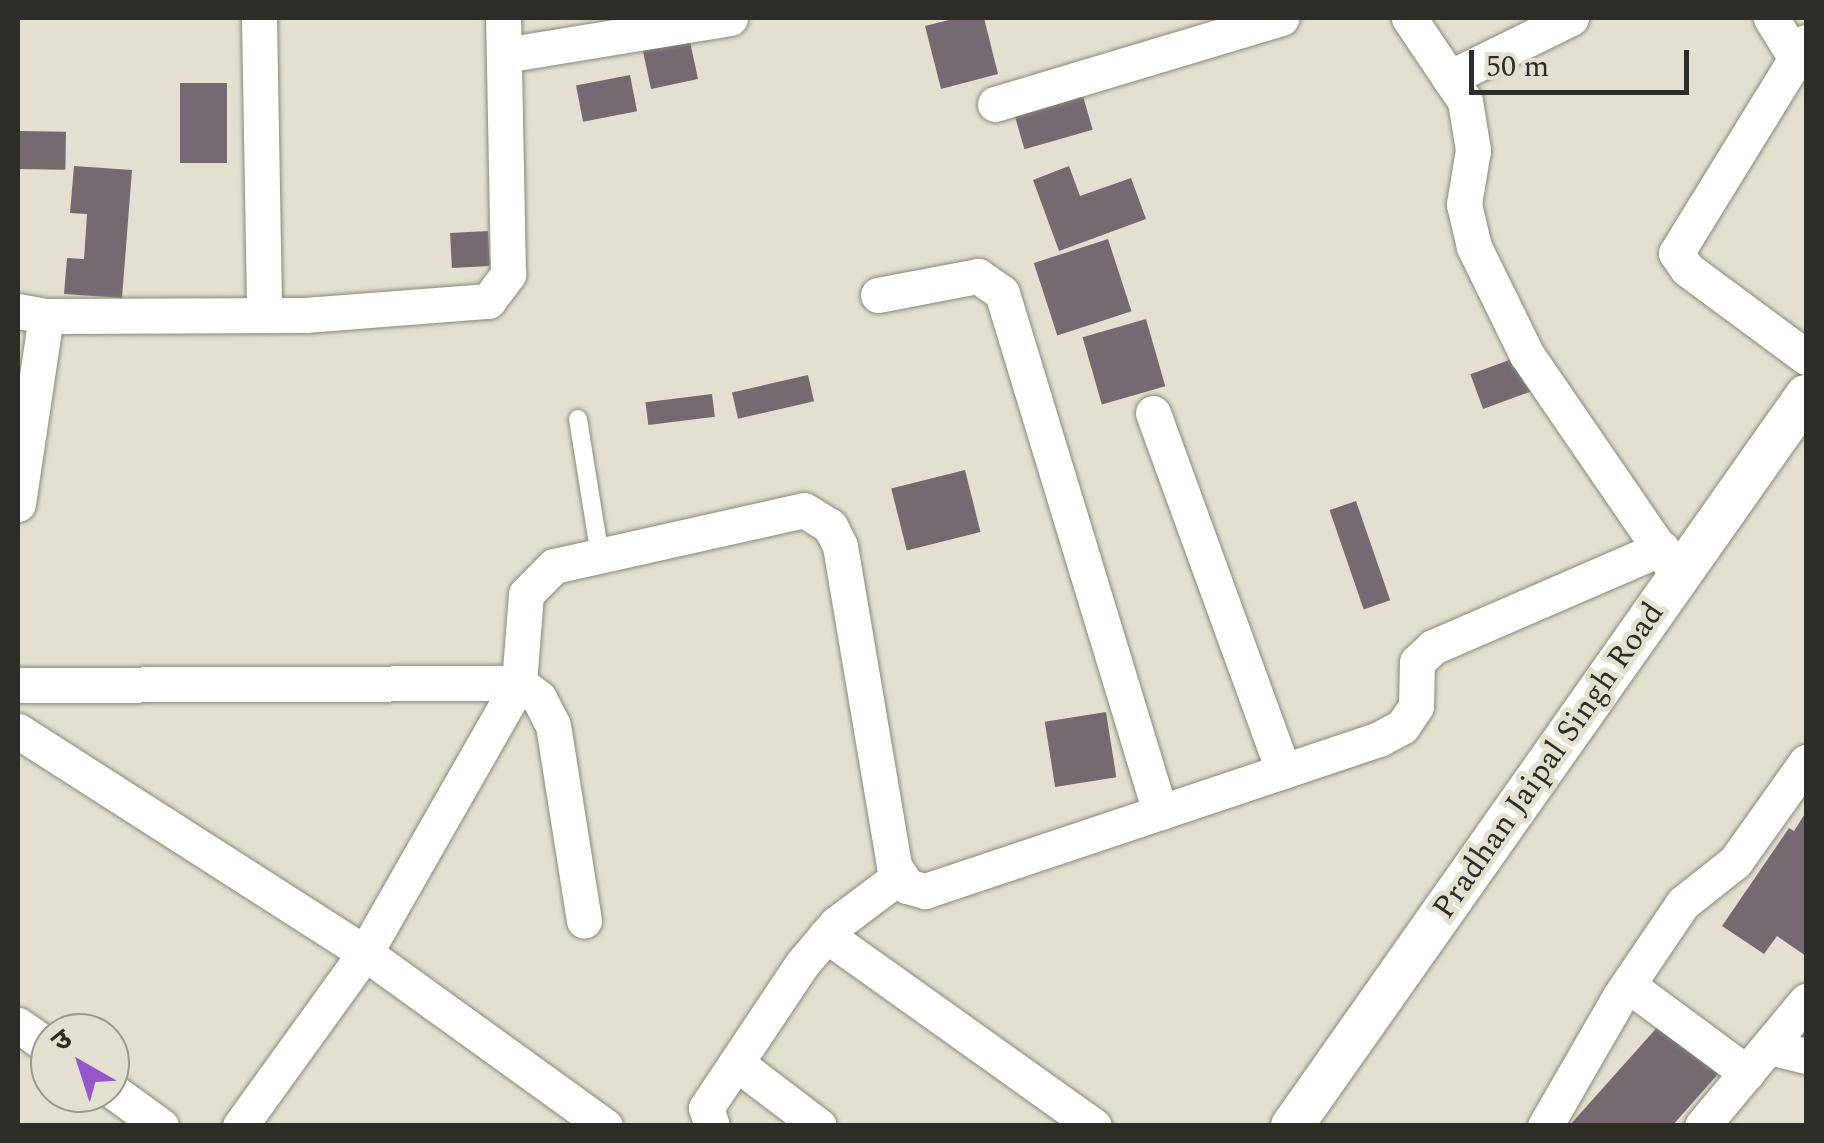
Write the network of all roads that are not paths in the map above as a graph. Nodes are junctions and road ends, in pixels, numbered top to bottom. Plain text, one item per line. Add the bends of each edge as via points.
1 (259, 18) edge
2 (503, 18) edge
3 (730, 18) edge
4 (1281, 18) edge
5 (1409, 18) edge
6 (1572, 18) edge
7 (1771, 18) edge
8 (1801, 50) edge
9 (505, 55) junction
10 (1449, 78) junction
11 (995, 104) dead end
12 (878, 295) dead end
13 (32, 313) edge
14 (264, 314) junction
15 (1806, 357) edge
16 (1806, 396) edge
17 (1153, 413) dead end
18 (578, 419) dead end
19 (18, 504) edge
20 (600, 556) junction
21 (1670, 563) junction
22 (519, 683) junction
23 (18, 685) edge
24 (18, 731) edge
25 (1806, 762) edge
26 (1283, 771) junction
27 (1160, 812) junction
28 (900, 876) junction
29 (584, 921) dead end
30 (826, 935) junction
31 (365, 953) junction
32 (1628, 985) junction
33 (1806, 1001) edge
34 (1806, 1056) edge
35 (1759, 1060) junction
36 (736, 1063) junction
37 (130, 1104) edge
38 (162, 1126) edge
39 (240, 1126) edge
40 (605, 1126) edge
41 (712, 1126) edge
42 (818, 1126) edge
43 (1094, 1126) edge
44 (1292, 1126) edge
45 (1546, 1126) edge
46 (1702, 1126) edge

1 - 14 street
2 - 9 street
3 - 9 street
4 - 11 street
5 - 10 street
6 - 10 street
7 - 8 street
8 - 15 street via 1676,253 1687,269
9 - 14 street via 510,181 504,287 488,301 459,306
10 - 21 street via 1465,101 1473,150 1464,204 1474,247 1527,355
12 - 27 street via 978,276 1002,292
13 - 14 street
13 - 19 street
16 - 21 street, Pradhan Jaipal Singh Road
17 - 26 street
18 - 20 lane
20 - 22 street via 554,566 534,580 526,594
20 - 28 street via 804,510 830,526 840,546 886,835
21 - 26 street via 1434,646 1417,662 1416,706 1402,728
21 - 44 street, Pradhan Jaipal Singh Road
22 - 23 street
22 - 29 street via 539,698 553,725
22 - 31 street
24 - 31 street
25 - 32 street via 1734,862 1684,904
26 - 27 street
27 - 28 street via 925,891
28 - 30 street
30 - 36 street
30 - 43 street
31 - 39 street
31 - 40 street
32 - 35 street
32 - 45 street
33 - 35 street
34 - 35 street
35 - 46 street
36 - 41 street via 703,1114
36 - 42 street
37 - 38 street

